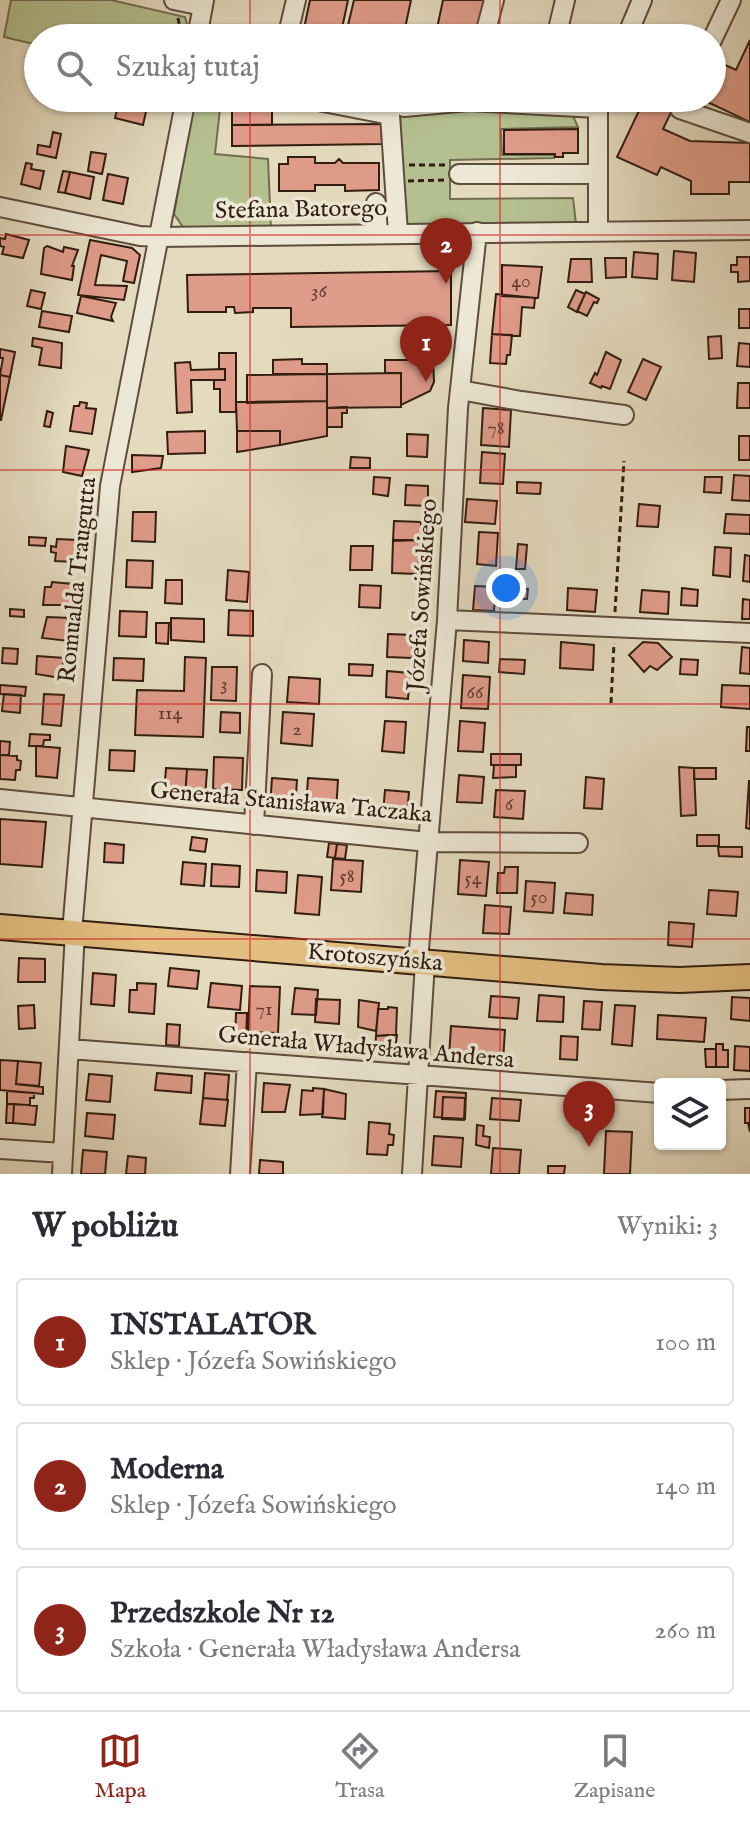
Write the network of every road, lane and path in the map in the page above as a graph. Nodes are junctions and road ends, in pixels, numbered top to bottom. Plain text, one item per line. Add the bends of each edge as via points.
1 (174, 0) edge
2 (296, 0) edge
3 (494, 0) edge
4 (565, 0) edge
5 (642, 0) edge
6 (731, 0) edge
7 (204, 3) edge
8 (200, 24) edge
9 (290, 24) edge
10 (488, 24) edge
11 (559, 24) edge
12 (632, 24) edge
13 (720, 24) edge
14 (186, 112) edge
15 (375, 112) edge
16 (600, 112) edge
17 (689, 112) edge
18 (750, 133) edge
19 (394, 172) junction
20 (457, 173) junction
21 (597, 174) junction
22 (376, 203) dead end
23 (0, 207) edge
24 (750, 230) edge
25 (598, 231) junction
26 (477, 232) junction
27 (378, 233) junction
28 (398, 233) junction
29 (159, 237) junction
30 (460, 390) junction
31 (624, 415) dead end
32 (624, 461) dead end
33 (447, 620) junction
34 (614, 628) junction
35 (750, 633) edge
36 (262, 674) dead end
37 (611, 703) dead end
38 (0, 799) edge
39 (81, 806) junction
40 (254, 825) junction
41 (428, 842) junction
42 (578, 843) dead end
43 (0, 927) edge
44 (73, 932) junction
45 (422, 962) junction
46 (750, 977) edge
47 (69, 1049) junction
48 (247, 1062) junction
49 (418, 1076) junction
50 (750, 1089) edge
51 (726, 1090) edge
52 (654, 1093) edge
53 (0, 1149) edge
54 (63, 1153) junction
55 (62, 1174) edge
56 (240, 1174) edge
57 (412, 1174) edge

1 - 7 street
2 - 9 street
3 - 10 street
4 - 11 street
5 - 12 street
6 - 13 street
7 - 8 street
14 - 29 street, Romualda Traugutta
15 - 19 street via 390,115
16 - 21 street
17 - 18 street
19 - 20 path
19 - 20 path
19 - 28 street
20 - 21 street
21 - 25 street
22 - 27 street
23 - 29 street, Stefana Batorego
24 - 25 street, Stefana Batorego
25 - 26 street, Stefana Batorego
26 - 28 street, Stefana Batorego
26 - 30 street, Józefa Sowińskiego
27 - 28 street, Stefana Batorego
27 - 29 street, Stefana Batorego
29 - 39 street, Romualda Traugutta via 110,486
30 - 31 street
30 - 33 street, Józefa Sowińskiego
32 - 34 path
33 - 34 street
33 - 41 street, Józefa Sowińskiego
34 - 35 street
34 - 37 path
36 - 40 street
38 - 39 street, Generała Stanisława Taczaka
39 - 40 street, Generała Stanisława Taczaka
39 - 44 street, Romualda Traugutta
40 - 41 street, Generała Stanisława Taczaka
41 - 42 street, Generała Stanisława Taczaka
41 - 45 street, Józefa Sowińskiego
43 - 44 main road, Krotoszyńska
44 - 45 main road, Krotoszyńska
44 - 47 street, Romualda Traugutta
45 - 46 main road, Krotoszyńska via 601,977
45 - 49 street, Józefa Sowińskiego
47 - 48 street, Generała Władysława Andersa
47 - 54 street, Romualda Traugutta
48 - 49 street, Generała Władysława Andersa
48 - 56 street
49 - 52 street, Generała Władysława Andersa
49 - 57 street, Józefa Sowińskiego
50 - 51 street
53 - 54 street
54 - 55 street, Romualda Traugutta

